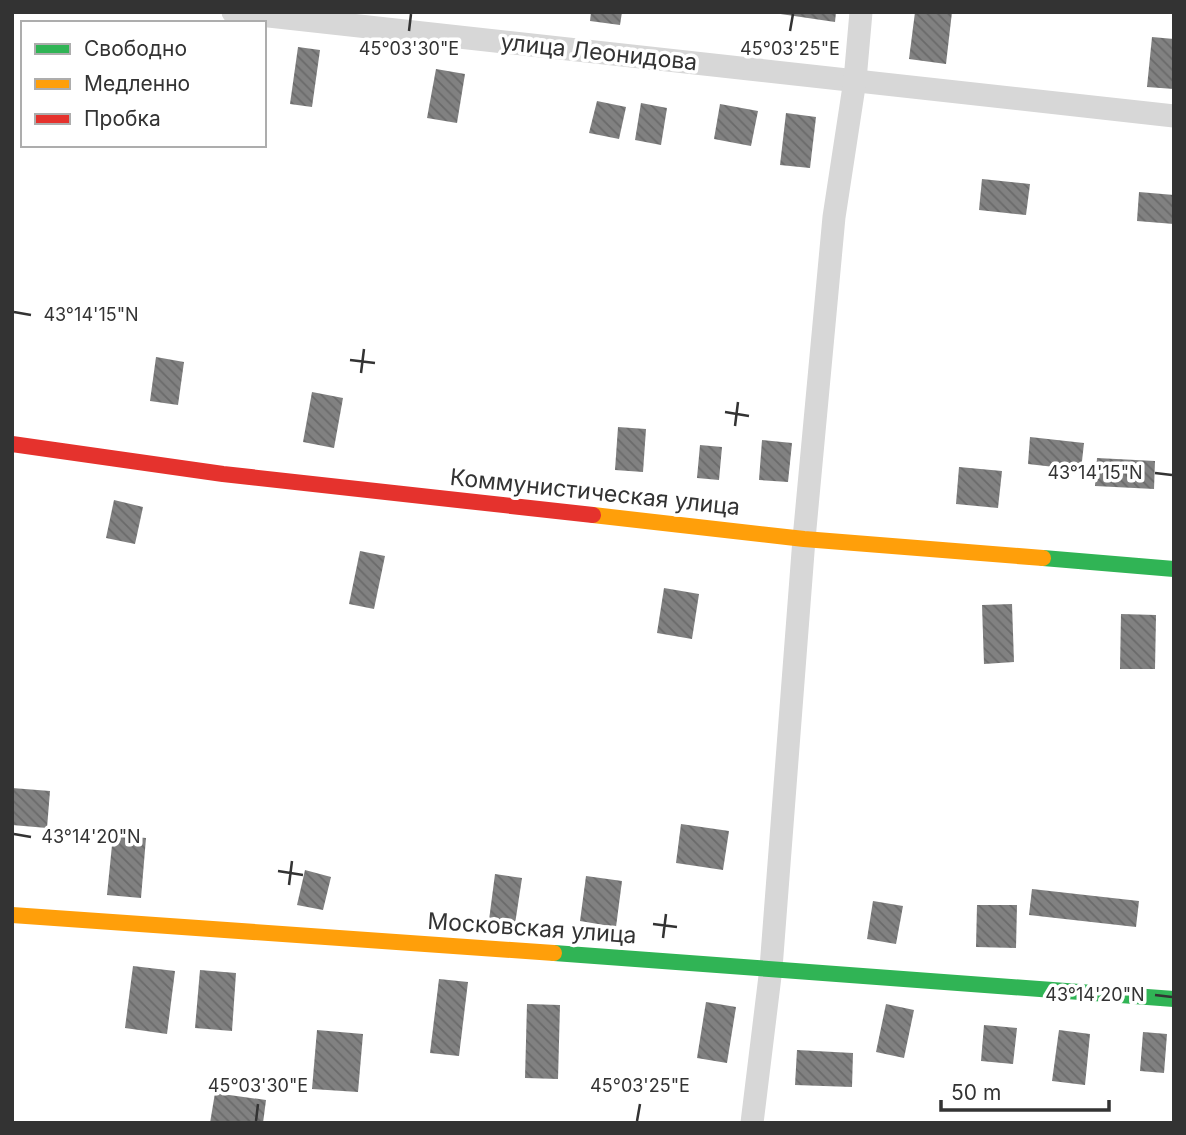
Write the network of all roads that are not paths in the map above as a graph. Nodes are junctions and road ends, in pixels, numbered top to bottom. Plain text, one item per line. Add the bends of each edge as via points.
1 (233, 12) edge
2 (861, 12) edge
3 (855, 80) junction
4 (1174, 116) edge
5 (12, 443) edge
6 (804, 539) junction
7 (1174, 569) edge
8 (12, 915) edge
9 (771, 968) junction
10 (1174, 999) edge
11 (752, 1123) edge

1 - 3 street, улица Леонидова
2 - 3 street
3 - 4 street, улица Леонидова
3 - 6 street via 834,217
5 - 6 street, Коммунистическая улица via 223,474
6 - 7 street, Коммунистическая улица
6 - 9 street
8 - 9 street, Московская улица
9 - 10 street, Московская улица
9 - 11 street

